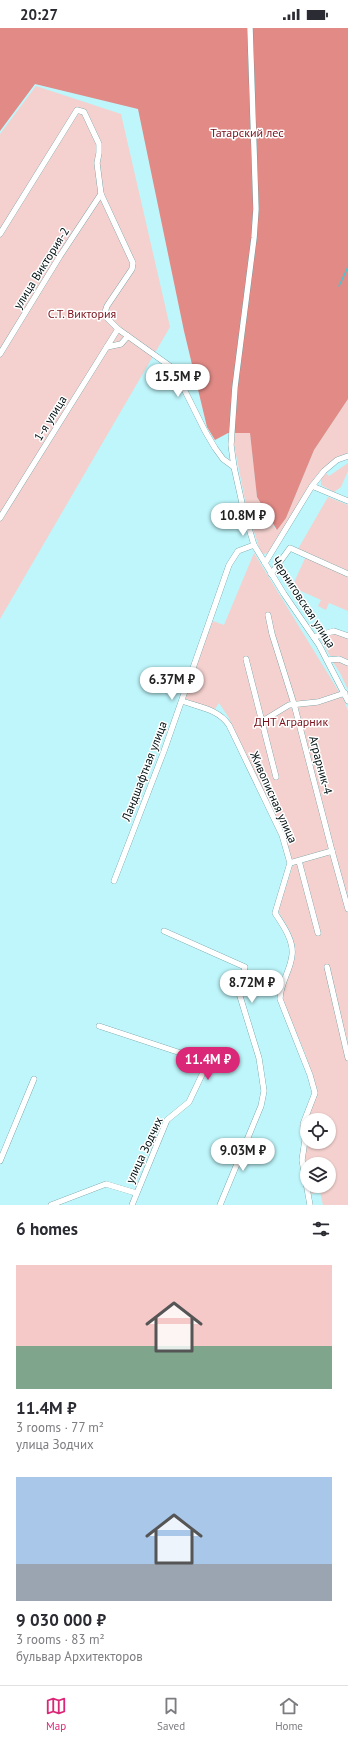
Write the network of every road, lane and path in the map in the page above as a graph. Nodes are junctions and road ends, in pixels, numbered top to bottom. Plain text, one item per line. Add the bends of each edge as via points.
1 (250, 28) edge
2 (101, 194) junction
3 (0, 234) edge
4 (118, 329) junction
5 (128, 336) junction
6 (107, 347) junction
7 (0, 354) edge
8 (348, 456) edge
9 (234, 467) junction
10 (312, 486) junction
11 (348, 501) edge
12 (0, 518) edge
13 (254, 545) junction
14 (265, 563) junction
15 (271, 574) junction
16 (348, 574) edge
17 (268, 615) dead end
18 (348, 636) edge
19 (314, 637) junction
20 (246, 659) dead end
21 (328, 660) junction
22 (348, 662) edge
23 (345, 693) junction
24 (182, 700) junction
25 (348, 701) edge
26 (294, 704) junction
27 (261, 722) junction
28 (276, 777) dead end
29 (332, 851) junction
30 (299, 861) junction
31 (290, 863) junction
32 (114, 881) dead end
33 (348, 909) edge
34 (164, 931) dead end
35 (318, 933) dead end
36 (327, 967) dead end
37 (99, 1026) dead end
38 (348, 1058) edge
39 (34, 1079) dead end
40 (0, 1161) edge
41 (136, 1193) junction
42 (51, 1205) edge
43 (132, 1205) edge
44 (220, 1205) edge
45 (310, 1205) edge

1 - 9 street, Черниговская улица via 256,209 235,387 231,445
2 - 3 street via 96,163 99,144 84,112 77,110
2 - 4 street via 133,263 132,269 105,312 106,317
2 - 7 street, улица Виктория-2
4 - 5 street
4 - 6 street, 1-я улица
5 - 6 street via 122,344
5 - 9 street via 174,369 215,448 223,459
6 - 12 street, 1-я улица
8 - 10 street via 337,460
9 - 13 street, Черниговская улица
10 - 11 street
10 - 14 street
13 - 14 street, Черниговская улица
13 - 24 street, Ландшафтная улица via 238,551 229,564
14 - 15 street, Черниговская улица
15 - 16 street via 290,548
15 - 19 street, Черниговская улица
17 - 26 street, Аграрник-4
18 - 19 street via 334,631
19 - 21 street, Черниговская улица
20 - 27 street
21 - 22 street via 339,659
21 - 23 street, Черниговская улица
23 - 25 street, Черниговская улица
23 - 26 street via 318,702
24 - 31 street, Живописная улица via 216,712 229,725 282,835
24 - 32 street, Ландшафтная улица
26 - 27 street
26 - 29 street, Аграрник-4
27 - 28 street
29 - 30 street
29 - 33 street, Аграрник-4
30 - 31 street
30 - 35 street
31 - 45 street via 274,913 287,934 292,955 280,990 280,999 315,1093 303,1124 305,1140 302,1160
34 - 44 street via 245,967 239,992 259,1058 264,1091 261,1106
36 - 38 street
37 - 41 street, улица Зодчих via 208,1062 189,1102 167,1120
39 - 40 street
41 - 42 street via 106,1184
41 - 43 street, улица Зодчих

